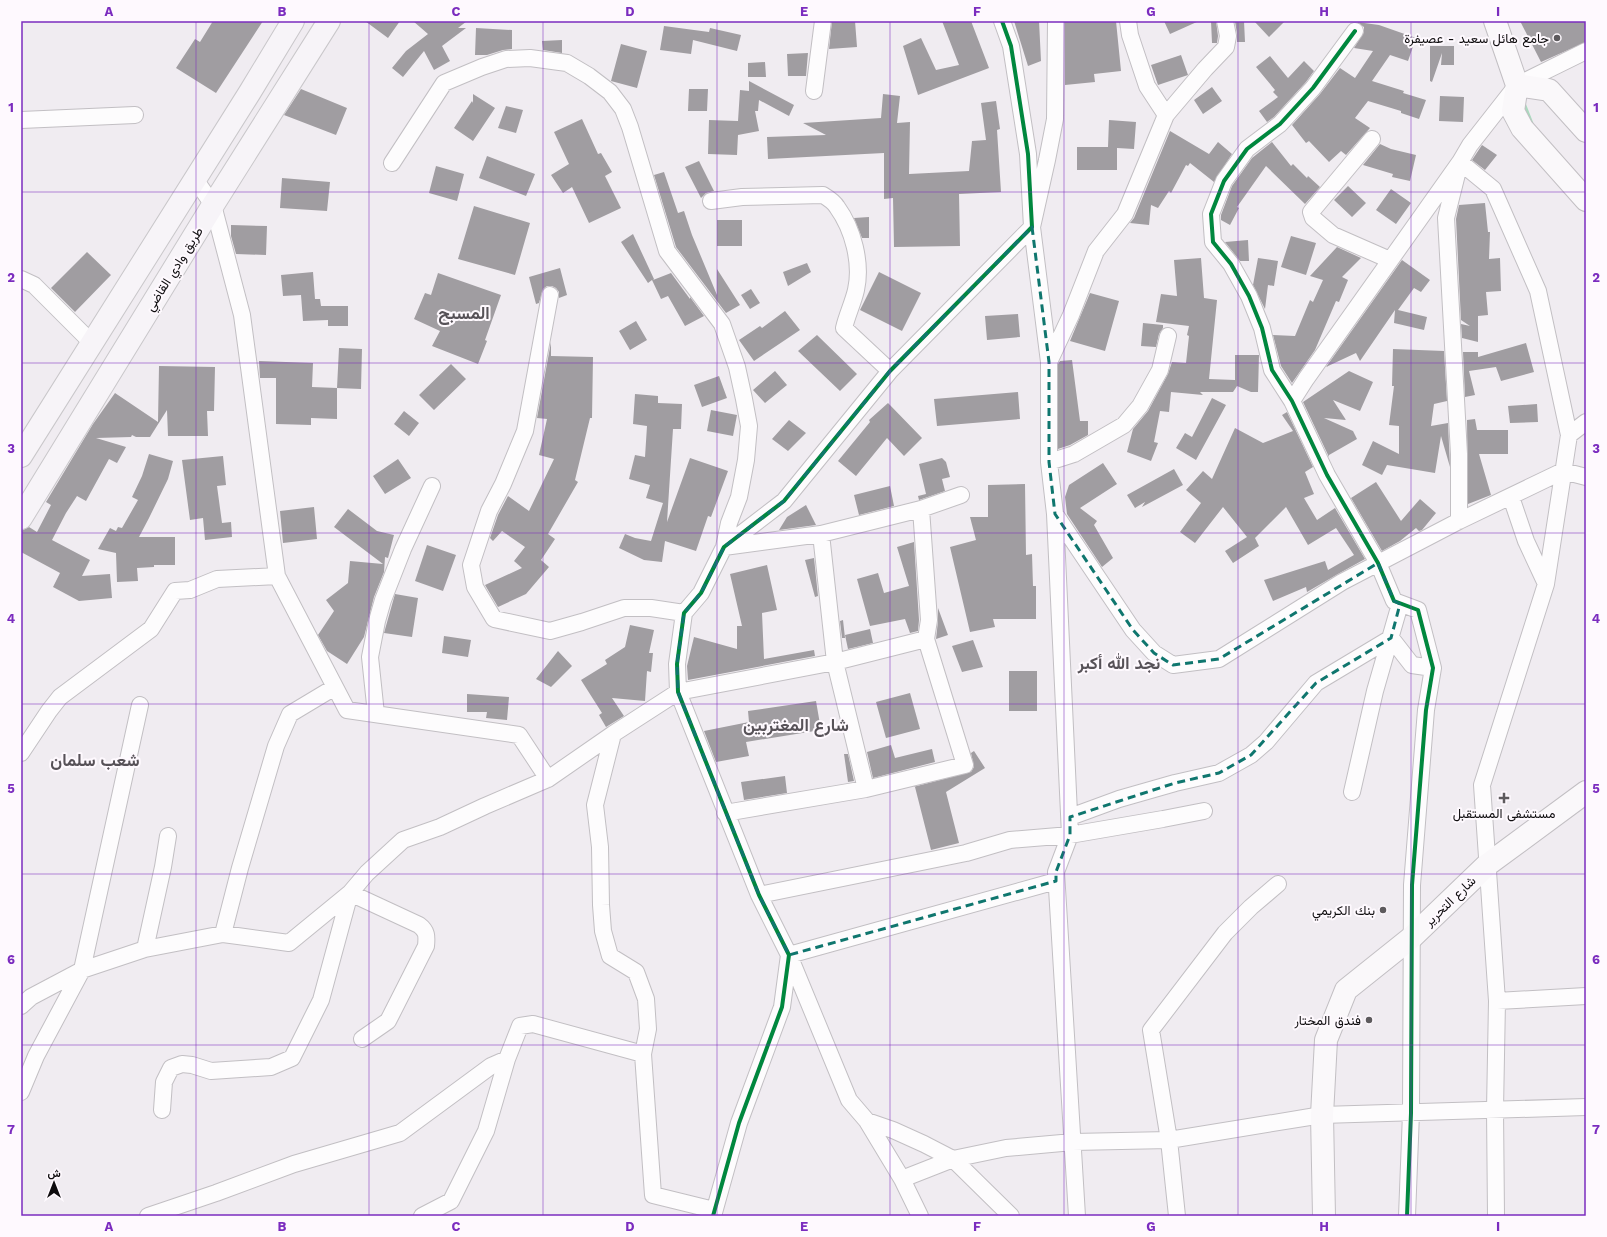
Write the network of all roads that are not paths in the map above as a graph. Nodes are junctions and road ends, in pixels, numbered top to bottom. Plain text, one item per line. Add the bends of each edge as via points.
1 (293, 21) edge
2 (329, 21) edge
3 (823, 21) edge
4 (1002, 21) edge
5 (1056, 21) edge
6 (1128, 21) edge
7 (1225, 21) edge
8 (1495, 21) edge
9 (1356, 31) dead end
10 (1586, 51) edge
11 (1517, 85) junction
12 (814, 91) dead end
13 (135, 115) dead end
14 (1166, 115) junction
15 (21, 120) edge
16 (1586, 131) edge
17 (1372, 139) dead end
18 (1460, 162) junction
19 (392, 163) dead end
20 (195, 179) junction
21 (711, 200) dead end
22 (1586, 200) edge
23 (213, 205) junction
24 (1032, 227) junction
25 (1390, 260) junction
26 (21, 279) edge
27 (550, 294) dead end
28 (1168, 336) dead end
29 (92, 343) junction
30 (1049, 362) junction
31 (890, 371) junction
32 (1292, 401) junction
33 (1586, 422) edge
34 (1569, 435) junction
35 (21, 456) edge
36 (1049, 462) junction
37 (1564, 471) junction
38 (1586, 477) edge
39 (432, 486) dead end
40 (961, 495) dead end
41 (1511, 497) junction
42 (921, 509) junction
43 (1055, 514) junction
44 (21, 518) edge
45 (1459, 521) junction
46 (822, 534) junction
47 (724, 547) junction
48 (1378, 563) junction
49 (277, 576) junction
50 (1546, 584) junction
51 (1400, 604) junction
52 (684, 613) junction
53 (1391, 638) junction
54 (926, 639) junction
55 (835, 662) junction
56 (1432, 668) junction
57 (335, 687) junction
58 (678, 692) junction
59 (140, 705) dead end
60 (376, 714) junction
61 (613, 734) junction
62 (21, 753) edge
63 (548, 779) junction
64 (866, 789) junction
65 (1352, 792) dead end
66 (1586, 792) edge
67 (1204, 811) dead end
68 (725, 813) junction
69 (1070, 818) junction
70 (1070, 835) junction
71 (168, 836) dead end
72 (1487, 865) junction
73 (1056, 881) junction
74 (1278, 884) dead end
75 (350, 893) junction
76 (759, 895) junction
77 (223, 934) junction
78 (1411, 938) junction
79 (145, 949) junction
80 (789, 955) junction
81 (82, 970) junction
82 (1586, 996) edge
83 (1497, 1000) junction
84 (21, 1006) edge
85 (362, 1039) dead end
86 (643, 1054) junction
87 (507, 1059) junction
88 (21, 1092) edge
89 (1586, 1107) edge
90 (162, 1110) dead end
91 (1495, 1110) junction
92 (1411, 1113) junction
93 (1322, 1115) junction
94 (867, 1122) junction
95 (1169, 1140) junction
96 (1072, 1142) junction
97 (953, 1159) junction
98 (902, 1179) junction
99 (713, 1213) edge
100 (148, 1216) edge
101 (422, 1216) edge
102 (920, 1216) edge
103 (1011, 1216) edge
104 (1077, 1216) edge
105 (1177, 1216) edge
106 (1324, 1216) edge
107 (1407, 1216) edge
108 (1496, 1216) edge

1 - 20 main road
2 - 23 main road, طريق وادي القاضي
3 - 12 street
4 - 24 street via 1011,46 1028,154
5 - 24 street via 1055,119
6 - 14 street via 1147,86
7 - 14 street via 1228,36 1226,47
8 - 11 main road
9 - 32 street via 1313,88 1280,124 1247,149 1224,181 1211,214 1213,242 1249,296 1262,328 1272,370
10 - 11 street
11 - 16 main road via 1549,90
11 - 18 street via 1470,145
11 - 22 main road via 1513,111 1522,128
13 - 15 street
14 - 30 street via 1125,214 1096,251
17 - 25 street via 1312,212 1313,218 1333,235
18 - 25 street
18 - 34 street via 1493,189 1538,290
18 - 45 street via 1446,218 1459,454
19 - 47 street via 444,83 506,59 530,58 567,63 610,92 623,109 630,127 667,251 722,324 737,367 749,426 739,497 729,523
20 - 23 street
20 - 29 main road
21 - 31 street via 823,195 837,205 847,224 856,252 859,273 844,328
23 - 44 main road, طريق وادي القاضي
23 - 49 street via 242,315
24 - 30 street
24 - 31 street
25 - 32 street
26 - 29 street via 34,285
27 - 52 street via 525,431 488,511 471,565 475,587 494,619 550,631 624,608 651,608
28 - 36 street via 1160,370 1140,406 1124,425 1074,454
29 - 35 main road
30 - 36 street
31 - 47 street via 784,500
32 - 48 street via 1327,475
33 - 34 street
34 - 37 street
36 - 43 street
37 - 38 street
37 - 41 street
37 - 50 street
39 - 60 street via 402,549 377,622 370,657
40 - 42 street
41 - 45 street
41 - 50 street via 1526,541
42 - 46 street
42 - 54 street via 929,620
43 - 48 street via 1133,630 1154,653 1173,665 1219,659 1342,582
43 - 69 street
45 - 48 street
46 - 47 street
46 - 55 street
47 - 52 street via 701,593
48 - 51 street via 1394,601
49 - 57 street
49 - 62 street via 217,579 190,590 175,591 150,629 60,697
50 - 72 street via 1482,785
51 - 53 street
51 - 56 street via 1418,610
52 - 58 street via 677,664
53 - 56 street via 1412,665
53 - 65 street via 1374,691
53 - 69 street via 1316,683 1266,742 1245,759 1219,773 1119,799
54 - 55 street
54 - 64 street via 965,765
55 - 58 street
55 - 64 street
56 - 78 street via 1423,742 1412,885
57 - 60 street via 347,710
57 - 77 street via 290,714 276,746
58 - 61 street
58 - 68 street
59 - 81 street
60 - 63 street via 519,735
61 - 63 street
61 - 86 street via 595,805 600,848 603,931 610,956 636,972 646,999 648,1029
63 - 75 street via 440,827 404,840
64 - 68 street
66 - 72 main road, شارع التحرير
67 - 70 street
68 - 76 street
69 - 70 street
70 - 73 street via 1056,872
70 - 76 street via 1010,840 966,853
71 - 79 street
72 - 78 main road, شارع التحرير
72 - 83 street
73 - 80 street
73 - 96 street
74 - 95 street via 1226,934 1151,1030
75 - 77 street via 289,943
75 - 85 street via 419,925 425,930 427,938 426,946 388,1021
75 - 90 street via 321,1000 292,1058 271,1067 211,1071 182,1064 171,1068 164,1082
76 - 80 street
77 - 79 street
78 - 92 street
78 - 93 main road, شارع التحرير via 1346,990 1326,1040
79 - 81 street
80 - 94 street via 849,1100
80 - 99 street via 782,1007 739,1123
81 - 84 street via 31,997
81 - 88 street via 36,1056
82 - 83 street
83 - 91 street
86 - 87 street via 533,1024 520,1026
86 - 99 street via 653,1195
87 - 100 street via 491,1066 400,1133 294,1164
87 - 101 street via 486,1131 451,1201
89 - 91 street
91 - 92 street
91 - 108 street
92 - 93 street
92 - 107 street
93 - 95 street
93 - 106 main road, شارع التحرير
94 - 97 street via 892,1130
94 - 98 street
95 - 96 street
95 - 105 street
96 - 97 street via 1006,1148
96 - 104 street
97 - 98 street
97 - 103 street
98 - 102 street

